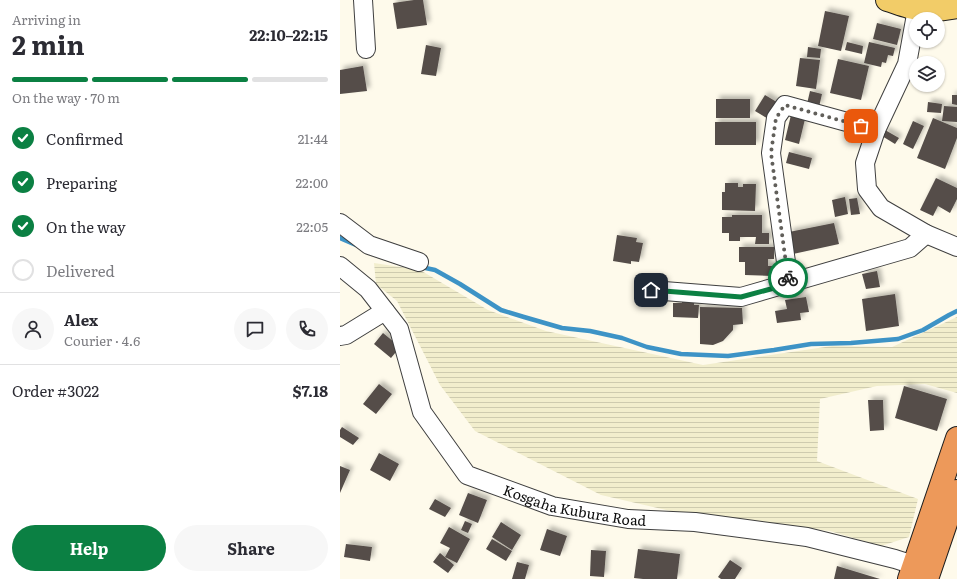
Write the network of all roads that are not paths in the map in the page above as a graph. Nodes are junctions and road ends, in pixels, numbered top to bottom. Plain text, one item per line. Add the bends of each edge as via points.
1 (363, 0) edge
2 (887, 0) edge
3 (957, 7) edge
4 (917, 8) junction
5 (366, 49) dead end
6 (876, 130) junction
7 (340, 223) edge
8 (926, 234) junction
9 (957, 247) edge
10 (419, 262) dead end
11 (340, 266) edge
12 (789, 284) junction
13 (651, 290) dead end
14 (385, 311) junction
15 (340, 336) edge
16 (957, 438) edge
17 (957, 491) edge
18 (920, 573) edge

1 - 5 street
2 - 4 main road
3 - 4 main road
4 - 6 street via 907,64
6 - 8 street via 865,163 867,189 881,208
6 - 12 street via 785,105 776,118 771,153
7 - 10 street via 369,245
8 - 9 street
8 - 12 street via 910,248
11 - 14 street, Kosgaha Kubura Road via 368,289
12 - 13 street via 741,297
14 - 15 street via 346,335
14 - 18 street, Kosgaha Kubura Road via 399,328 422,412 467,475 552,506 628,519 695,522 808,537 894,559
16 - 18 highway
17 - 18 highway

